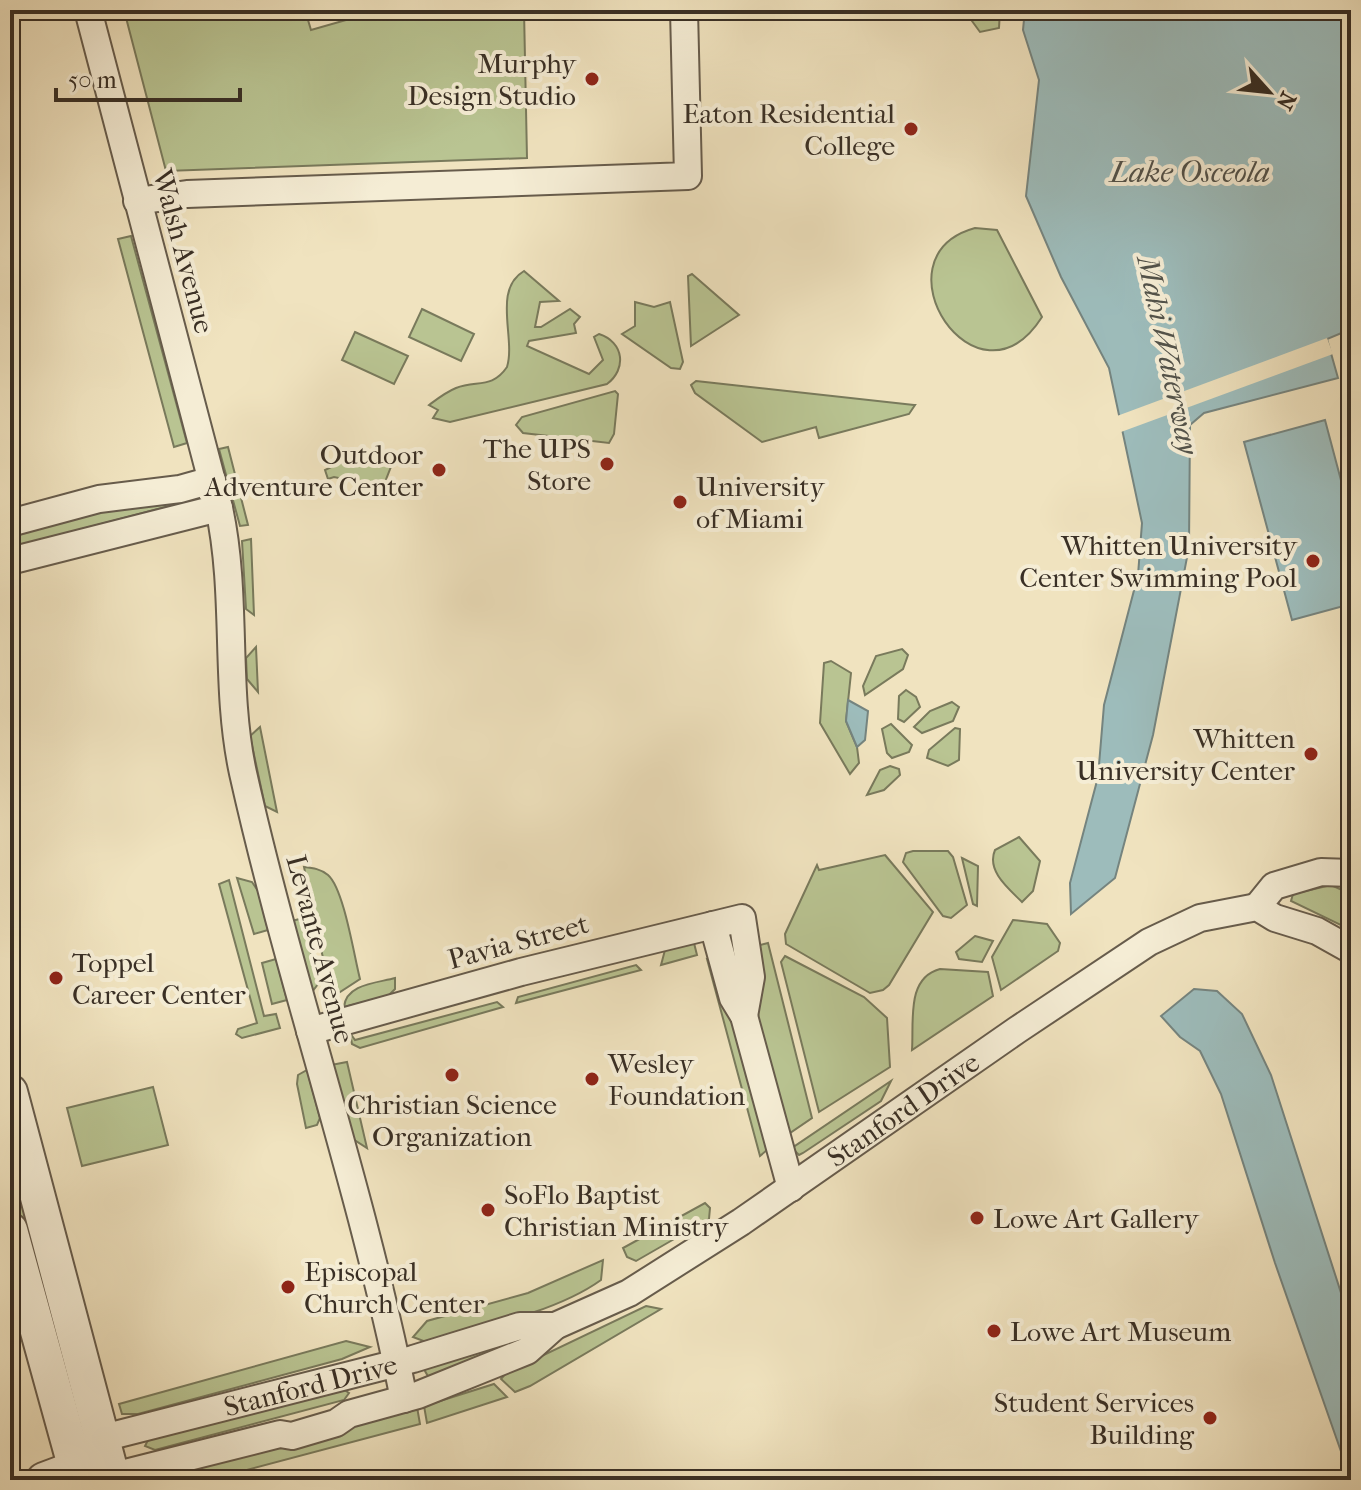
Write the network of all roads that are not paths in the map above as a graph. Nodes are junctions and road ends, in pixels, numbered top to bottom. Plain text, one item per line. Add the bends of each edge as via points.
1 (88, 10) edge
2 (684, 10) edge
3 (137, 201) junction
4 (212, 480) junction
5 (219, 508) junction
6 (10, 523) edge
7 (10, 561) edge
8 (1351, 873) edge
9 (1257, 907) junction
10 (713, 925) junction
11 (1351, 950) edge
12 (744, 1016) junction
13 (310, 1031) junction
14 (10, 1092) edge
15 (791, 1188) junction
16 (10, 1230) edge
17 (555, 1326) junction
18 (397, 1363) junction
19 (404, 1399) junction
20 (103, 1438) junction
21 (95, 1476) edge
22 (44, 1480) edge

1 - 3 street, Walsh Avenue
2 - 3 street via 688,176 226,192
3 - 4 street, Walsh Avenue
4 - 5 street, Walsh Avenue
4 - 6 street via 99,499
5 - 7 street
5 - 13 street, Levante Avenue via 231,582 240,759
8 - 9 street, Stanford Drive via 1321,872 1274,886
9 - 11 street
9 - 15 street, Stanford Drive via 1200,918 1149,942
10 - 12 street via 733,998
10 - 12 street, Pavia Street via 742,918 751,977
10 - 13 street, Pavia Street
12 - 15 street
13 - 18 street, Levante Avenue
14 - 20 street
15 - 17 street, Stanford Drive via 629,1293
16 - 21 street
17 - 18 street, Stanford Drive via 520,1326
17 - 19 street, Stanford Drive via 527,1351
18 - 19 street, Levante Avenue
18 - 20 street, Stanford Drive
19 - 21 street, Stanford Drive via 292,1436 280,1434
20 - 21 street, Stanford Drive
21 - 22 street, Stanford Drive

